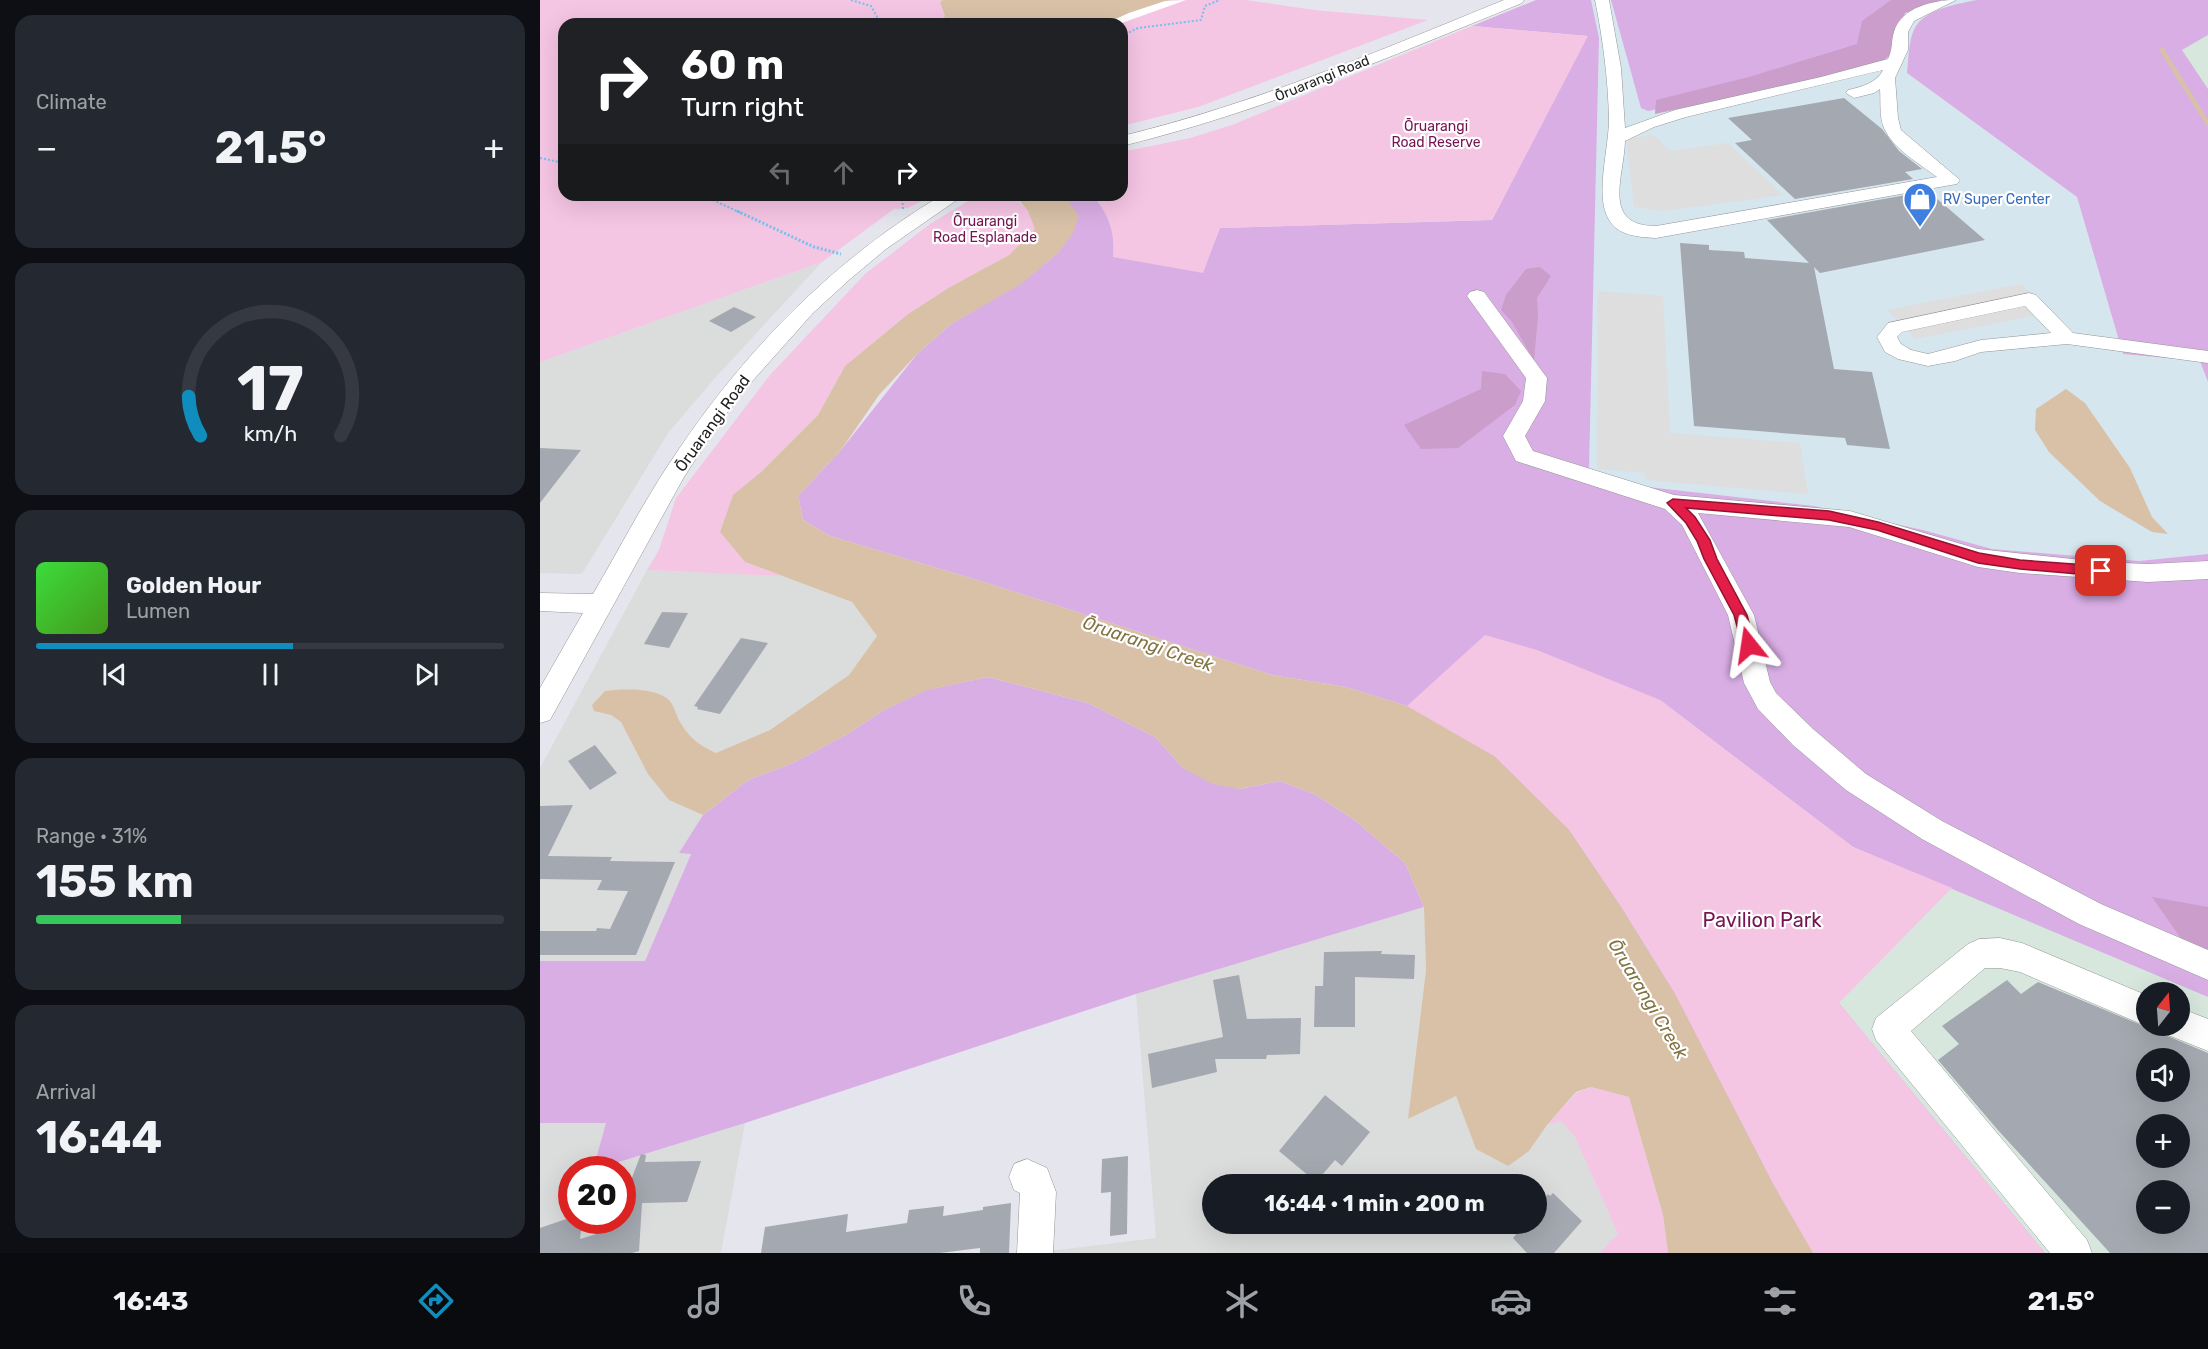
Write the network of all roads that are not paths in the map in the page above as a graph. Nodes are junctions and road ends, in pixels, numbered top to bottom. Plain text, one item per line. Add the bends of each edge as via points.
1 (1516, 0) edge
2 (1602, 0) edge
3 (1949, 0) edge
4 (1894, 62) junction
5 (1887, 78) junction
6 (1891, 122) junction
7 (1617, 139) junction
8 (1128, 140) edge
9 (945, 201) edge
10 (1477, 296) dead end
11 (2067, 338) junction
12 (2208, 357) edge
13 (1673, 503) junction
14 (2208, 570) edge
15 (540, 602) edge
16 (600, 604) junction
17 (540, 712) edge
18 (2208, 965) edge
19 (2136, 1006) edge
20 (2190, 1028) edge
21 (2208, 1035) edge
22 (1027, 1177) dead end
23 (1035, 1253) edge
24 (2074, 1253) edge

1 - 8 street, Ōruarangi Road via 1255,104 1192,125
2 - 7 street via 1612,45
3 - 4 street via 1908,18
4 - 5 street
4 - 7 street via 1677,113
5 - 6 street
5 - 6 street via 1868,90 1854,93
6 - 7 street via 1894,133 1951,180 1656,232 1625,228 1617,220 1610,195
9 - 16 street, Ōruarangi Road via 910,222 846,273 747,375 685,456
10 - 13 street via 1536,378 1534,403 1514,436 1524,456
11 - 11 street via 2029,299 1895,327 1887,337 1892,348 1929,360 1981,346
11 - 12 street
13 - 14 street via 1850,519 1978,558 2020,564 2148,573
13 - 18 street via 1691,520 1741,615 1757,682 1767,701 1803,737 1856,782 1932,830 2090,914
15 - 16 street
16 - 17 street, Ōruarangi Road
19 - 24 street via 2022,958 1979,954 1888,1029
20 - 21 street
22 - 23 street via 1034,1181 1038,1192

